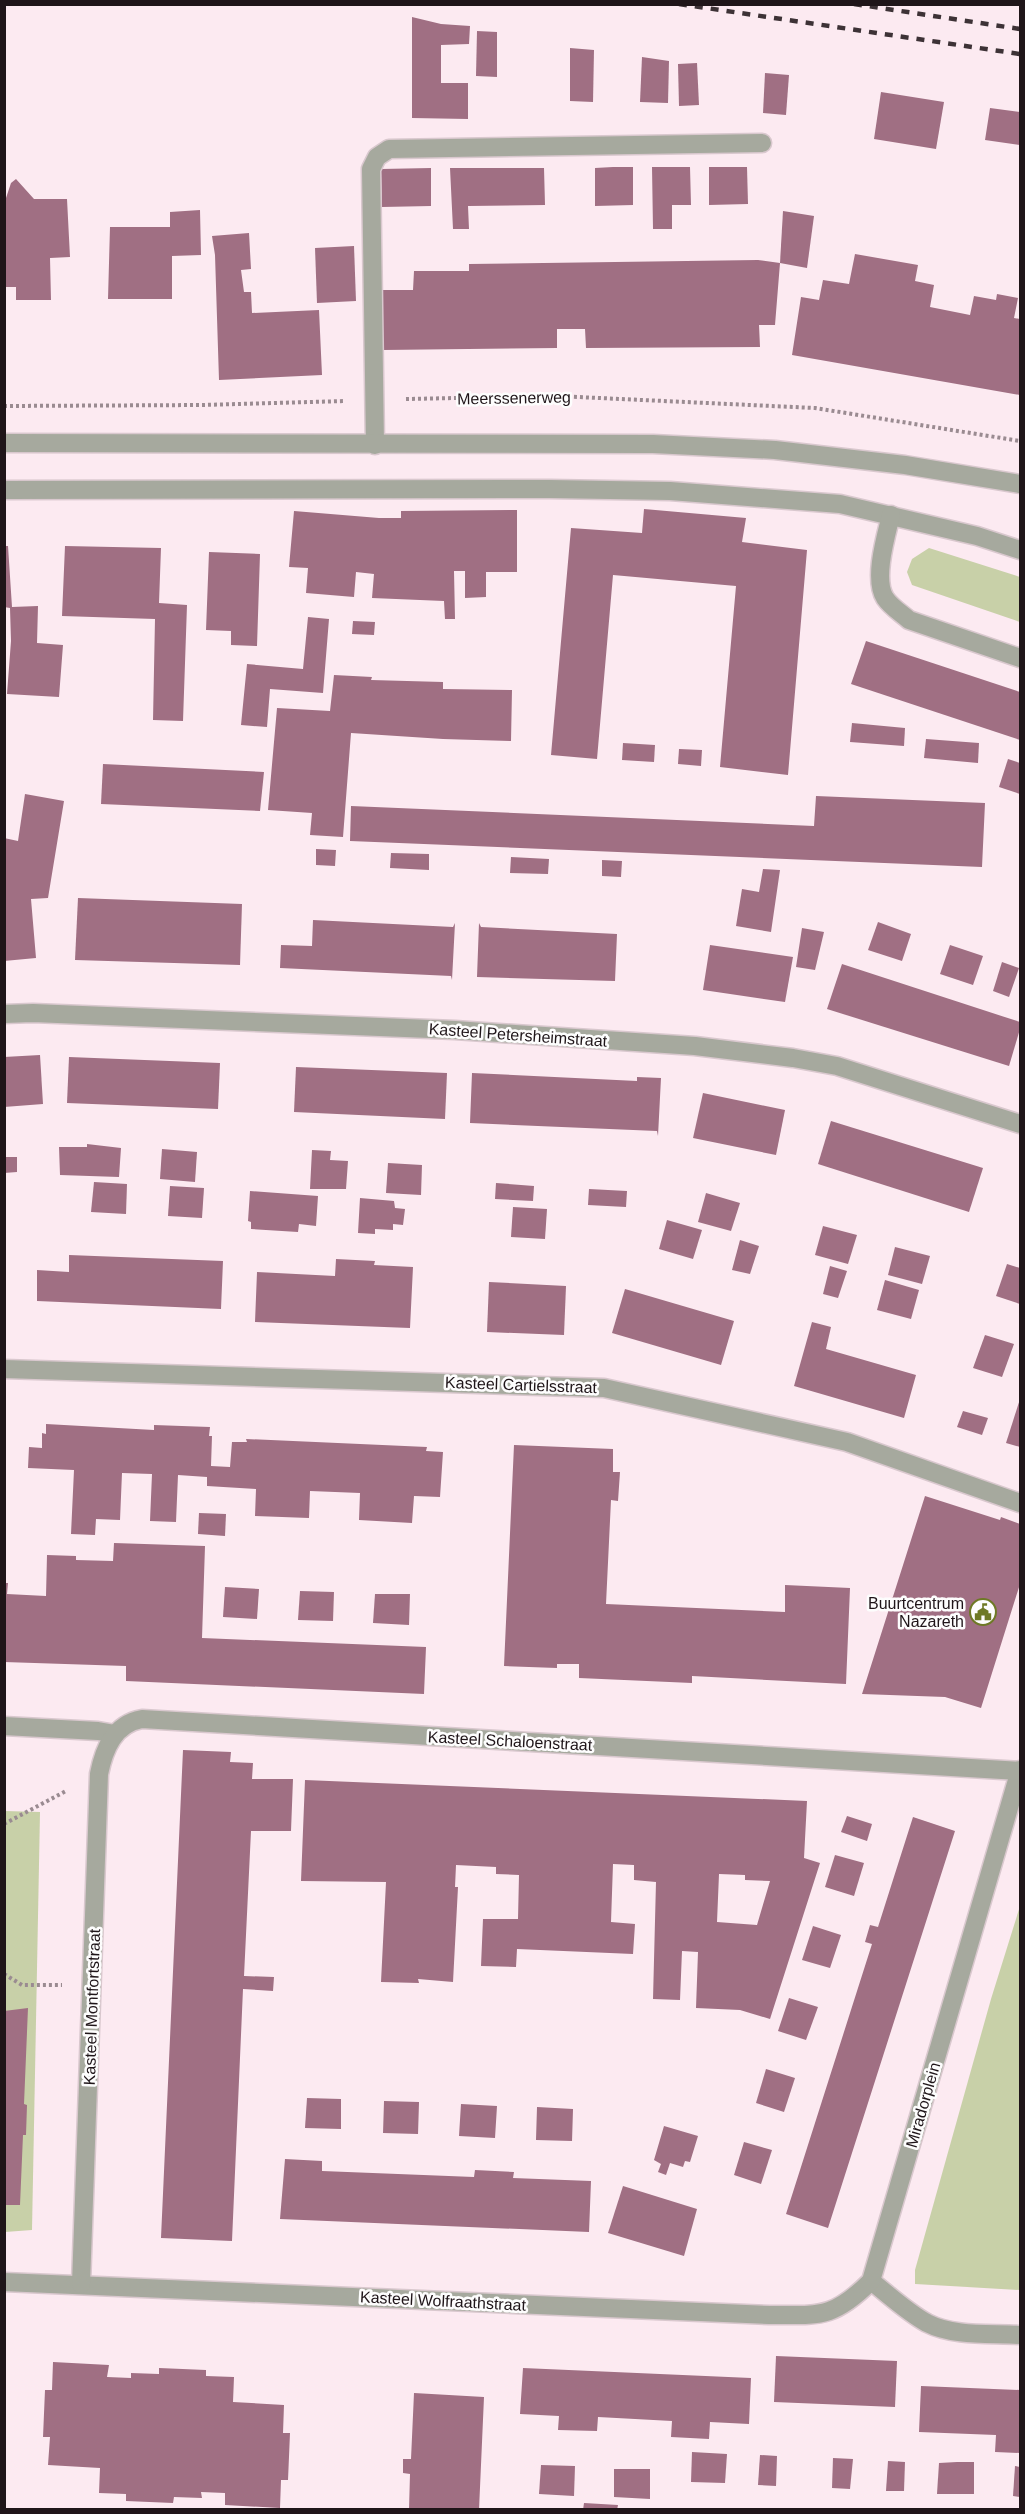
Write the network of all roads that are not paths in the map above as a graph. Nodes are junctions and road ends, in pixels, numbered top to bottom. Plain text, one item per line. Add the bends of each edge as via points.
1 (762, 143) dead end
2 (4, 443) edge
3 (375, 445) junction
4 (1020, 484) edge
5 (4, 490) edge
6 (891, 514) junction
7 (1020, 550) edge
8 (1020, 657) edge
9 (4, 1014) edge
10 (1020, 1124) edge
11 (4, 1369) edge
12 (1020, 1503) edge
13 (4, 1726) edge
14 (115, 1734) junction
15 (1020, 1770) edge
16 (871, 2281) junction
17 (4, 2282) edge
18 (81, 2284) junction
19 (1020, 2335) edge

1 - 3 street via 401,148 389,149 377,157 371,169
2 - 3 street
3 - 4 street via 652,444 775,450 905,465
5 - 6 street via 670,491 840,504
6 - 7 street
6 - 8 street via 880,577 884,596 895,609 909,620
9 - 10 street, Kasteel Petersheimstraat via 455,1030 695,1046 837,1066
11 - 12 street, Kasteel Cartielsstraat via 604,1388 847,1442
13 - 14 street
14 - 15 street, Kasteel Schaloenstraat via 123,1726 142,1719
14 - 18 street, Kasteel Montfortstraat via 102,1758 99,1774
15 - 16 street, Miradorplein
16 - 18 street, Kasteel Wolfraathstraat via 842,2306 801,2315
16 - 19 street via 929,2324 951,2331
17 - 18 street, Kasteel Wolfraathstraat

